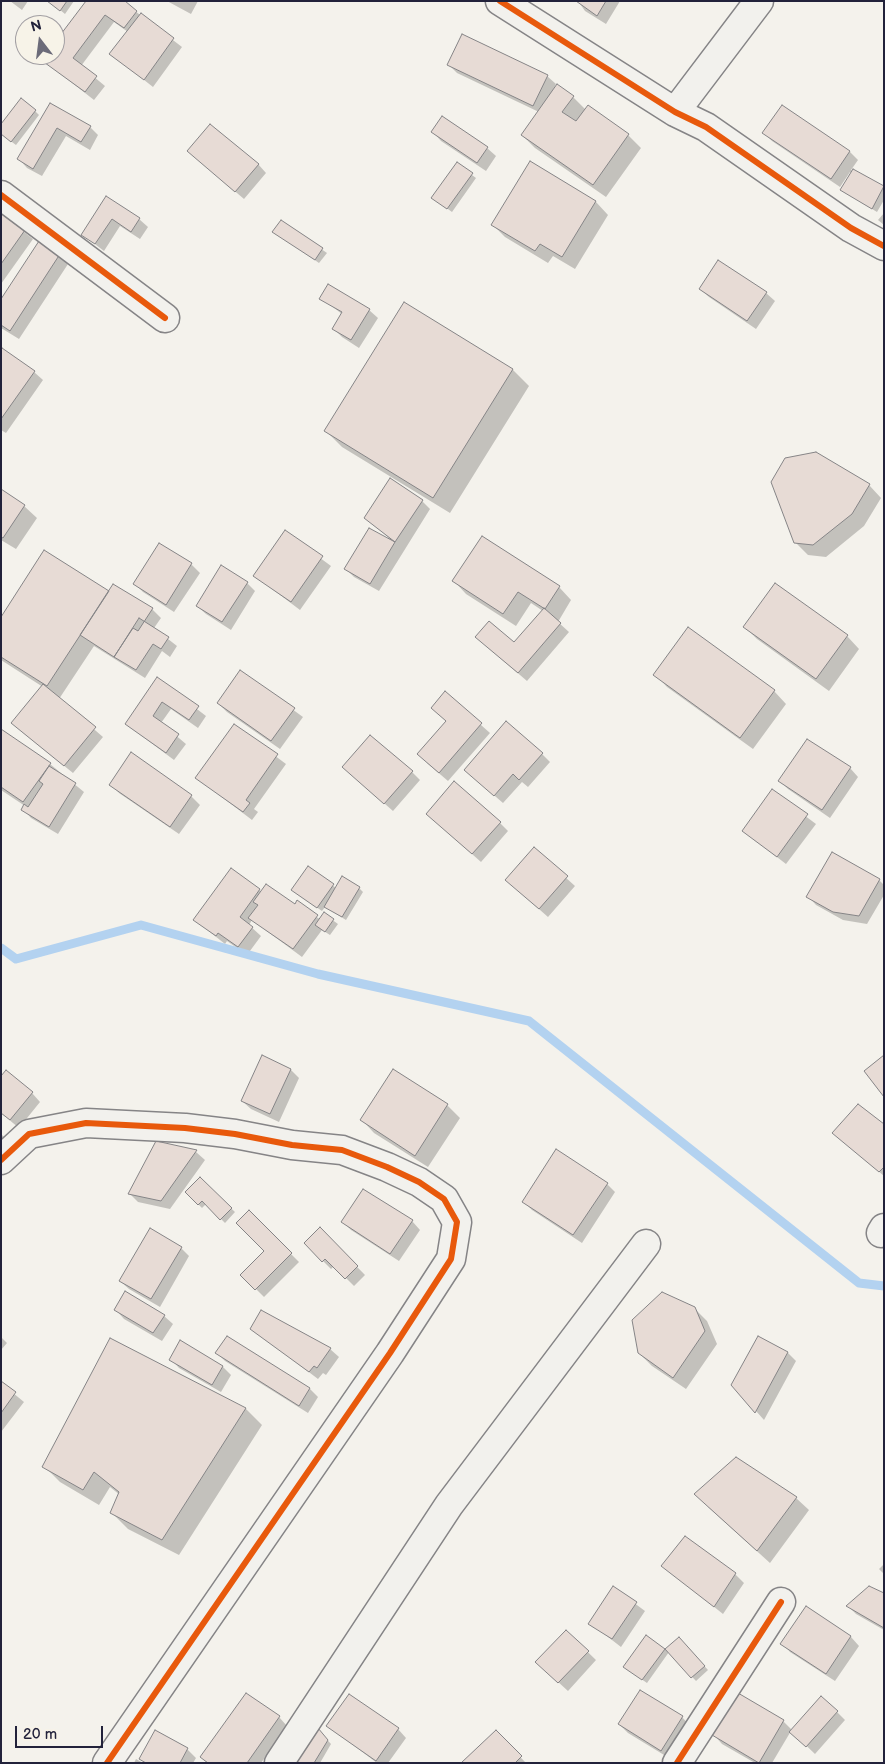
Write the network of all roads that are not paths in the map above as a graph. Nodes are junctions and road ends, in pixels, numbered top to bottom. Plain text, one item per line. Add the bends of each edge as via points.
1 (500, 1) edge
2 (759, 1) edge
3 (675, 112) junction
4 (1, 195) edge
5 (884, 246) edge
6 (165, 318) dead end
7 (1, 1160) edge
8 (646, 1244) dead end
9 (781, 1602) dead end
10 (107, 1763) edge
11 (279, 1763) edge
12 (678, 1763) edge

1 - 3 street
2 - 3 street
3 - 5 street via 706,127 851,228
4 - 6 street
7 - 10 street via 29,1134 86,1124 184,1128 235,1134 342,1150 387,1166 444,1199 457,1222 451,1259 446,1267
8 - 11 street via 449,1505
9 - 12 street

